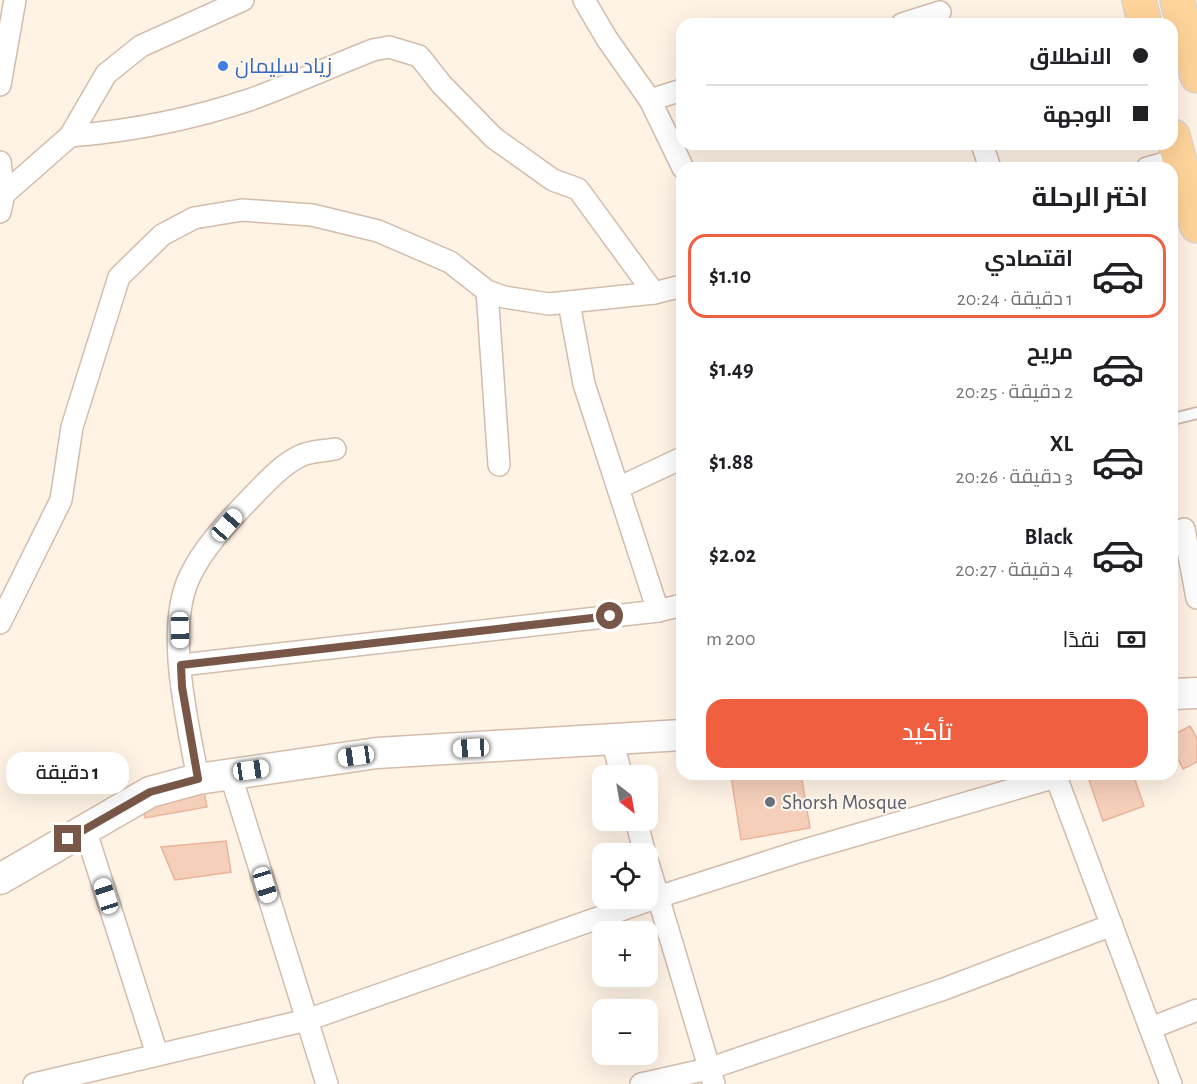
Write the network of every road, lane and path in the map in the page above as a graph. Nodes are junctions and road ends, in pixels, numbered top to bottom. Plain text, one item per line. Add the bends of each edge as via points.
1 (15, 0) edge
2 (243, 0) edge
3 (584, 0) edge
4 (1139, 0) edge
5 (1177, 0) edge
6 (941, 12) edge
7 (922, 18) edge
8 (1144, 18) edge
9 (1197, 76) edge
10 (0, 85) edge
11 (676, 92) edge
12 (650, 100) junction
13 (70, 135) junction
14 (1173, 150) edge
15 (1177, 150) edge
16 (0, 162) edge
17 (680, 162) edge
18 (1156, 162) edge
19 (2, 203) edge
20 (1197, 226) edge
21 (676, 288) edge
22 (487, 291) junction
23 (654, 293) junction
24 (569, 303) junction
25 (1197, 413) edge
26 (1178, 418) edge
27 (335, 449) dead end
28 (676, 461) edge
29 (499, 465) dead end
30 (618, 488) junction
31 (1184, 529) dead end
32 (1197, 598) edge
33 (676, 606) edge
34 (658, 611) junction
35 (0, 623) edge
36 (181, 665) junction
37 (1197, 693) edge
38 (1178, 694) edge
39 (676, 736) edge
40 (612, 741) junction
41 (619, 765) edge
42 (230, 773) junction
43 (198, 779) junction
44 (1042, 780) edge
45 (1058, 780) edge
46 (85, 829) junction
47 (0, 879) edge
48 (658, 897) joint
49 (624, 909) edge
50 (1112, 925) junction
51 (1197, 1010) edge
52 (307, 1020) junction
53 (1151, 1028) junction
54 (157, 1054) junction
55 (711, 1077) edge
56 (34, 1084) edge
57 (327, 1084) edge
58 (641, 1084) edge
59 (1172, 1084) edge

1 - 10 street
2 - 13 street via 141,46 106,74
3 - 12 street
4 - 8 main road
5 - 9 main road
6 - 7 street
11 - 12 street
12 - 17 street
13 - 19 street
13 - 23 street via 114,132 249,100 390,46 419,56 494,138 553,180 578,189
14 - 18 street
15 - 20 main road
16 - 19 street
21 - 23 street
22 - 24 street via 549,304
22 - 29 street
22 - 35 street via 450,262 378,231 312,215 242,210 194,218 162,235 119,277 72,427 61,500
23 - 24 street
24 - 30 street via 585,384
25 - 26 lane
27 - 36 street via 301,455 275,473 202,554 189,578 179,613
28 - 30 street
30 - 34 street
31 - 32 street
33 - 34 street
34 - 36 street
36 - 43 street
37 - 38 main road
39 - 40 main road
40 - 41 street
40 - 42 main road via 376,753
42 - 43 main road
42 - 52 street
43 - 46 main road via 150,792
44 - 48 street
45 - 50 street
46 - 47 main road
46 - 54 street
48 - 55 street
49 - 52 street
50 - 53 street
50 - 55 street
51 - 53 street
52 - 54 street
52 - 57 street
53 - 59 street
54 - 56 street
55 - 58 street

